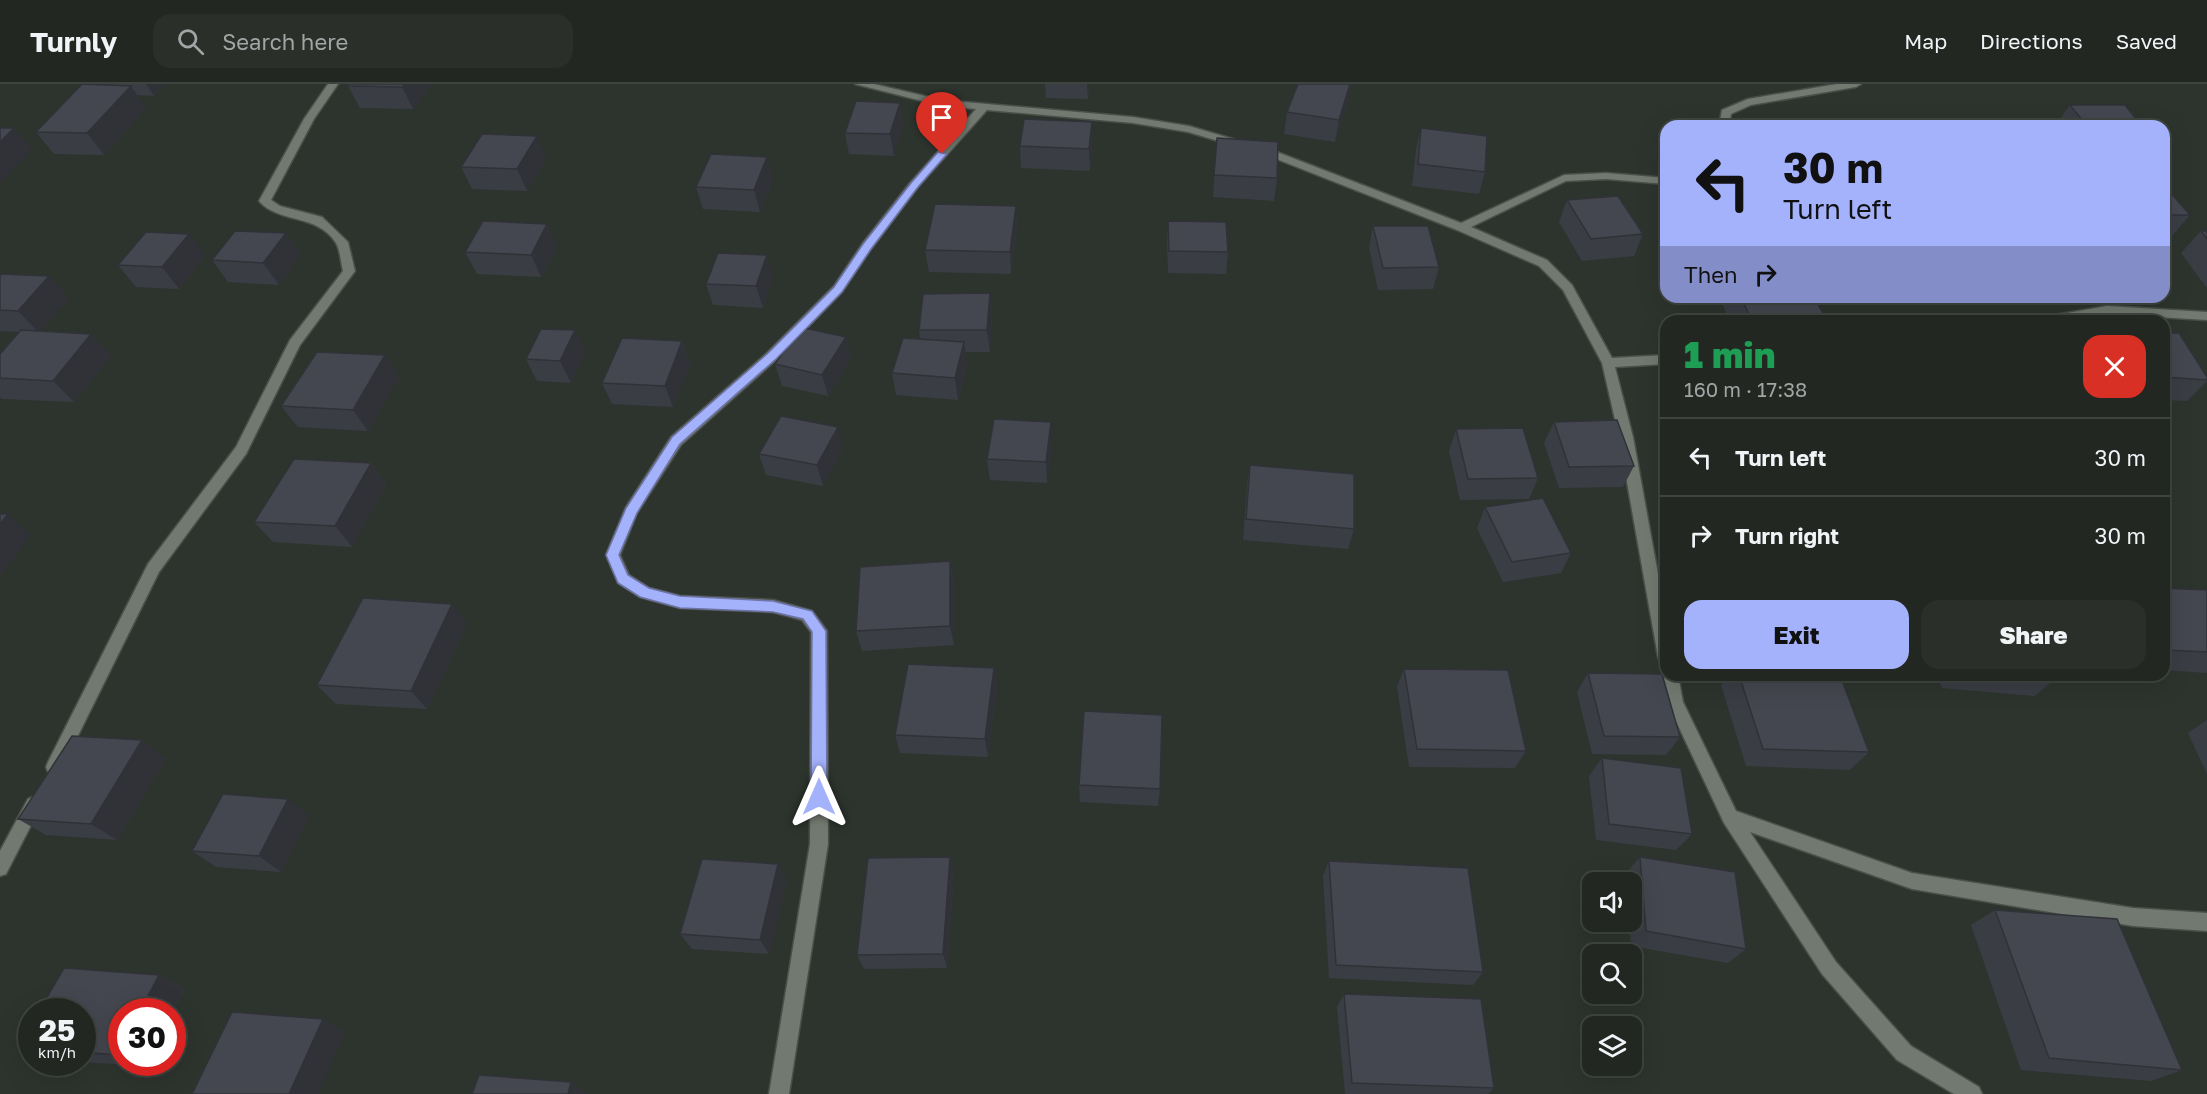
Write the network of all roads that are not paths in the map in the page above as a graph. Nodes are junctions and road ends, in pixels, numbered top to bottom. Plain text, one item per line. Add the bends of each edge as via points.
1 (333, 84) edge
2 (860, 84) edge
3 (1857, 84) edge
4 (983, 108) junction
5 (1725, 120) edge
6 (1660, 180) edge
7 (1461, 227) junction
8 (2078, 315) edge
9 (2207, 316) edge
10 (1660, 359) edge
11 (1608, 363) junction
12 (1660, 624) edge
13 (1671, 681) edge
14 (1730, 817) junction
15 (0, 868) edge
16 (2207, 922) edge
17 (779, 1094) edge
18 (1972, 1094) edge

1 - 15 street via 309,119 265,201 276,209 318,220 342,242 349,271 295,344 241,450 153,568
2 - 4 street
3 - 5 street via 1748,102 1726,112
4 - 7 street via 1133,120 1189,129 1273,154
4 - 17 street via 914,185 838,289 772,356 676,441 631,511 613,555 623,579 645,593 680,602 773,606 807,615 819,631 819,844
6 - 7 street via 1606,176 1564,178
7 - 11 street via 1543,263 1568,288
8 - 9 street via 2107,310
10 - 11 street
11 - 12 street via 1626,437
13 - 14 street via 1675,702
14 - 16 street via 1912,881 2133,917
14 - 18 street via 1829,968 1896,1045

